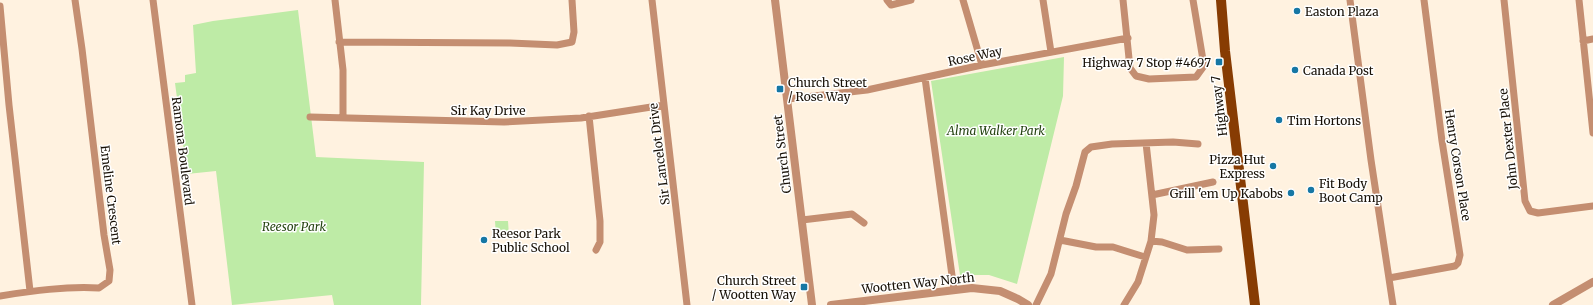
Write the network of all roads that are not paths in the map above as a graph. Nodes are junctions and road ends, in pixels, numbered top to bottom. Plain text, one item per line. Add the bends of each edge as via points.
1 (75, 0) edge
2 (153, 0) edge
3 (335, 0) edge
4 (572, 0) edge
5 (652, 0) edge
6 (775, 0) edge
7 (887, 0) edge
8 (911, 0) edge
9 (963, 0) edge
10 (1043, 0) edge
11 (1123, 0) edge
12 (1193, 0) edge
13 (1221, 0) edge
14 (1350, 0) edge
15 (1424, 0) edge
16 (1504, 0) edge
17 (1579, 0) edge
18 (0, 6) edge
19 (1128, 38) junction
20 (1593, 39) edge
21 (1583, 41) junction
22 (339, 42) junction
23 (1051, 52) junction
24 (982, 65) junction
25 (925, 78) junction
26 (788, 99) junction
27 (664, 105) junction
28 (589, 116) junction
29 (310, 117) dead end
30 (343, 118) junction
31 (1593, 133) edge
32 (1146, 143) junction
33 (1198, 144) dead end
34 (1213, 182) dead end
35 (1152, 195) junction
36 (1593, 206) edge
37 (802, 220) junction
38 (864, 223) dead end
39 (1060, 240) junction
40 (1151, 241) junction
41 (1219, 249) dead end
42 (596, 250) dead end
43 (1145, 257) junction
44 (1389, 278) junction
45 (1593, 282) edge
46 (954, 290) junction
47 (30, 291) junction
48 (0, 296) edge
49 (192, 305) edge
50 (688, 305) edge
51 (812, 305) edge
52 (831, 305) edge
53 (1028, 305) edge
54 (1036, 305) edge
55 (1124, 305) edge
56 (1256, 305) edge
57 (1393, 305) edge
58 (1553, 305) edge

1 - 47 street, Emeline Crescent via 110,270 109,281 99,288
2 - 49 street, Ramona Boulevard
3 - 22 street
4 - 22 street via 572,42 557,45
5 - 27 street, Sir Lancelot Drive
6 - 26 street, Church Street
7 - 8 street via 891,4
9 - 24 street
10 - 23 street
11 - 19 street
12 - 19 street via 1204,66 1196,76 1149,79 1136,76 1130,68
13 - 56 main road, Highway 7
14 - 44 street
15 - 44 street, Henry Corson Place via 1442,142 1460,255 1455,266
16 - 36 street, John Dexter Place via 1525,201 1530,211 1538,212
17 - 21 street
18 - 47 street
19 - 23 street, Rose Way
20 - 21 street
21 - 31 street
22 - 30 street via 343,70
23 - 24 street, Rose Way
24 - 25 street, Rose Way
25 - 26 street, Rose Way via 867,90
25 - 46 street
26 - 37 street, Church Street
27 - 28 street, Sir Kay Drive
27 - 50 street, Sir Lancelot Drive
28 - 30 street, Sir Kay Drive via 504,122
28 - 42 street via 600,221 600,242
29 - 30 street, Sir Kay Drive
32 - 33 street
32 - 35 street
32 - 39 street via 1091,147 1085,152
34 - 35 street via 1175,188
35 - 40 street via 1154,215
37 - 38 street via 852,214
37 - 51 street, Church Street
39 - 43 street via 1096,247 1113,247
39 - 54 street via 1051,274
40 - 41 street via 1187,250
40 - 43 street
43 - 55 street via 1138,282
44 - 57 street
45 - 58 street
46 - 52 street, Wootten Way North
46 - 53 street, Wootten Way North via 972,288 1000,291
47 - 48 street, Emeline Crescent

